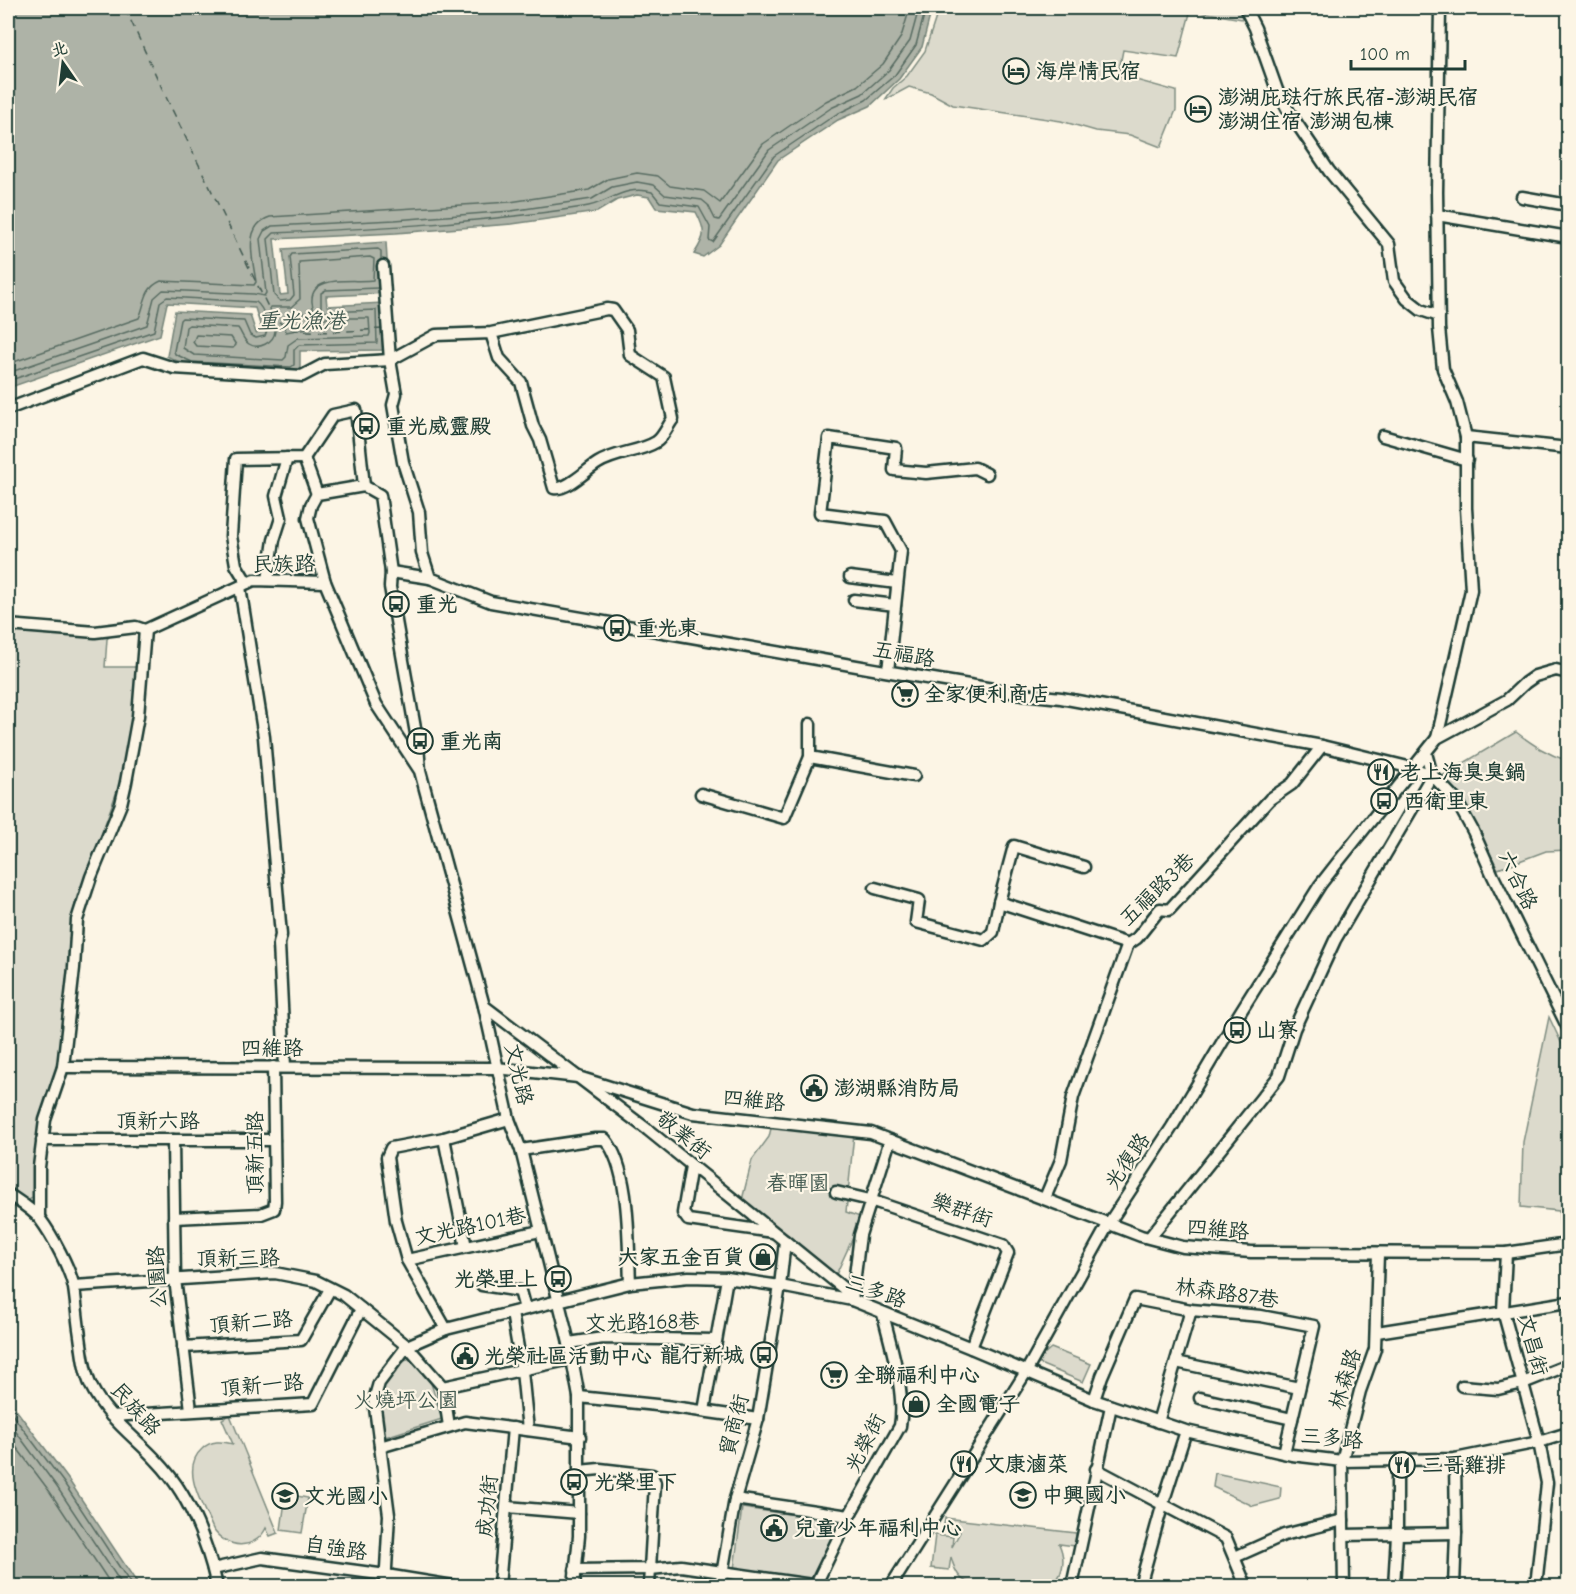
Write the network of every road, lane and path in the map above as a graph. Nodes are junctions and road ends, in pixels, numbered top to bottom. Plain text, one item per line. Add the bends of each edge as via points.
1 (1245, 8) edge
2 (1440, 8) edge
3 (1522, 197) dead end
4 (1569, 206) edge
5 (1437, 215) junction
6 (1569, 237) edge
7 (383, 267) dead end
8 (1438, 316) junction
9 (491, 333) junction
10 (390, 360) junction
11 (8, 409) edge
12 (1383, 436) dead end
13 (1466, 437) junction
14 (1569, 448) edge
15 (287, 458) junction
16 (304, 458) junction
17 (1467, 460) junction
18 (987, 474) dead end
19 (364, 486) junction
20 (317, 494) junction
21 (391, 572) junction
22 (850, 577) dead end
23 (430, 578) junction
24 (268, 580) junction
25 (325, 582) junction
26 (897, 583) junction
27 (244, 585) junction
28 (854, 600) dead end
29 (895, 605) junction
30 (8, 625) edge
31 (145, 630) junction
32 (888, 671) junction
33 (1569, 672) edge
34 (810, 724) dead end
35 (1437, 738) junction
36 (1322, 746) junction
37 (1426, 753) junction
38 (810, 758) junction
39 (1412, 768) junction
40 (420, 771) junction
41 (1431, 775) junction
42 (914, 776) dead end
43 (700, 794) dead end
44 (1084, 867) dead end
45 (875, 888) dead end
46 (999, 902) junction
47 (1128, 944) junction
48 (484, 1006) junction
49 (1569, 1028) edge
50 (63, 1067) junction
51 (273, 1067) junction
52 (285, 1067) junction
53 (497, 1068) junction
54 (578, 1077) junction
55 (509, 1119) junction
56 (444, 1138) junction
57 (42, 1140) junction
58 (173, 1140) junction
59 (274, 1140) junction
60 (890, 1140) junction
61 (521, 1150) junction
62 (691, 1166) junction
63 (836, 1192) dead end
64 (8, 1194) edge
65 (1045, 1198) junction
66 (870, 1200) junction
67 (39, 1217) junction
68 (174, 1218) junction
69 (1109, 1223) junction
70 (540, 1231) junction
71 (773, 1232) junction
72 (1150, 1237) junction
73 (785, 1241) junction
74 (1569, 1244) edge
75 (466, 1248) junction
76 (1378, 1253) junction
77 (1506, 1253) junction
78 (407, 1260) junction
79 (727, 1278) junction
80 (175, 1279) junction
81 (630, 1283) junction
82 (482, 1285) dead end
83 (74, 1286) junction
84 (780, 1286) junction
85 (330, 1289) junction
86 (558, 1300) junction
87 (852, 1300) junction
88 (1569, 1302) edge
89 (361, 1309) junction
90 (525, 1310) junction
91 (1191, 1310) junction
92 (1503, 1311) junction
93 (512, 1313) junction
94 (883, 1314) junction
95 (446, 1329) junction
96 (1377, 1332) junction
97 (716, 1340) junction
98 (569, 1343) junction
99 (407, 1346) junction
100 (183, 1347) junction
101 (971, 1348) junction
102 (571, 1359) junction
103 (1176, 1362) junction
104 (1569, 1365) edge
105 (522, 1371) junction
106 (1026, 1372) junction
107 (1523, 1383) junction
108 (1462, 1386) dead end
109 (443, 1387) junction
110 (1299, 1388) junction
111 (579, 1397) junction
112 (1200, 1398) dead end
113 (1094, 1400) junction
114 (1111, 1406) junction
115 (191, 1410) junction
116 (704, 1411) junction
117 (111, 1416) junction
118 (758, 1419) junction
119 (1292, 1419) junction
120 (1158, 1422) junction
121 (450, 1426) junction
122 (513, 1428) junction
123 (528, 1430) junction
124 (1186, 1431) junction
125 (1569, 1433) edge
126 (580, 1437) junction
127 (1539, 1442) junction
128 (381, 1447) junction
129 (1284, 1453) junction
130 (1455, 1459) junction
131 (1342, 1461) junction
132 (1397, 1461) junction
133 (1096, 1468) junction
134 (579, 1471) junction
135 (735, 1499) junction
136 (1163, 1503) junction
137 (507, 1507) junction
138 (579, 1513) junction
139 (849, 1516) junction
140 (1343, 1520) junction
141 (1456, 1533) junction
142 (1344, 1535) junction
143 (1398, 1535) junction
144 (1235, 1557) junction
145 (213, 1569) junction
146 (650, 1569) junction
147 (575, 1570) junction
148 (723, 1573) junction
149 (386, 1575) junction
150 (816, 1586) edge
151 (217, 1587) edge
152 (385, 1587) edge
153 (453, 1587) edge
154 (499, 1587) edge
155 (574, 1587) edge
156 (649, 1587) edge
157 (720, 1587) edge
158 (891, 1587) edge
159 (1072, 1587) edge
160 (1142, 1587) edge
161 (1246, 1587) edge
162 (1344, 1587) edge
163 (1394, 1587) edge
164 (1454, 1587) edge
165 (1536, 1587) edge

1 - 8 street via 1276,90 1289,112 1329,171 1389,244 1394,281 1407,299
2 - 5 street
3 - 4 street
5 - 6 street
5 - 8 street
7 - 10 street
8 - 13 street via 1443,369
9 - 9 street via 613,310 627,330 630,355 664,377 673,419 658,441 604,459 568,485 554,488 521,381 499,358
9 - 10 street via 436,335
10 - 11 street via 325,364 302,376 174,368 143,358
10 - 23 street via 403,462 419,512 422,553
12 - 17 street
13 - 14 street
13 - 17 street
15 - 16 street
15 - 24 street via 276,496 281,518
15 - 27 street via 236,459 231,536
16 - 19 street via 333,415 356,410
16 - 20 street
17 - 35 street via 1471,590
18 - 26 street via 975,468 926,473 894,470 896,448 829,438 820,513 885,521 901,551
19 - 20 street
19 - 21 street, 文光路 via 380,495
20 - 25 street via 308,518
21 - 23 street, 五福路
21 - 40 street, 文光路 via 390,587
22 - 26 street
23 - 32 street, 五福路 via 491,602
24 - 25 street, 民族路
24 - 27 street, 民族路
25 - 40 street, 民族路 via 376,704
26 - 29 street
27 - 31 street, 民族路
27 - 52 street via 264,737 281,935
28 - 29 street
29 - 32 street
30 - 31 street, 民族路 via 95,632 136,627
31 - 50 street via 138,716 121,804 77,920
32 - 36 street, 五福路
33 - 35 street via 1556,670 1535,676 1506,700
34 - 38 street
35 - 37 street, 光復路
36 - 39 street, 五福路
36 - 47 street, 五福路3巷 via 1292,784 1270,799 1168,910 1160,909
37 - 39 street, 光復路
37 - 41 street
38 - 42 street
38 - 43 street via 784,818
39 - 41 street, 六合路
39 - 69 street, 光復路 via 1320,885
40 - 48 street, 文光路
41 - 49 street, 六合路 via 1455,800 1473,831
41 - 72 street via 1335,940 1294,1029 1279,1076
44 - 46 street via 1014,846
45 - 46 street via 919,900 916,922 984,940 993,932
46 - 47 street
47 - 65 street, 五福路3巷 via 1073,1098 1061,1160
48 - 53 street, 文光路
48 - 54 street, 敬業街
50 - 51 street, 四維路
50 - 57 street
51 - 52 street, 四維路
51 - 59 street, 頂新五路
52 - 53 street, 四維路
53 - 54 street, 四維路
53 - 55 street, 文光路
54 - 60 street, 四維路 via 693,1113 871,1133
54 - 62 street, 敬業街
55 - 56 street
55 - 61 street, 文光路
56 - 75 street
56 - 78 street via 391,1148 387,1157 396,1221
57 - 58 street, 頂新六路
57 - 67 street
58 - 59 street, 頂新六路
58 - 68 street, 公園路
59 - 68 street, 頂新五路 via 274,1209 261,1214
60 - 65 street, 四維路
60 - 66 street
61 - 70 street, 文光路
61 - 81 street via 605,1139 612,1148 626,1196
62 - 71 street, 敬業街
62 - 71 street via 683,1213 688,1220
63 - 66 street, 樂群街
64 - 67 street, 民族路
65 - 69 street, 四維路
66 - 87 street via 860,1235
66 - 101 street, 樂群街 via 1003,1245 1008,1253
67 - 83 street, 民族路
68 - 80 street, 公園路
69 - 72 street, 四維路
69 - 106 street, 光復路
70 - 75 street, 文光路101巷
70 - 86 street, 文光路
71 - 73 street, 敬業街
72 - 76 street, 四維路 via 1200,1250
73 - 84 street, 貿商街
73 - 87 street, 敬業街 via 843,1288
74 - 77 street, 四維路
75 - 78 street, 文光路101巷
76 - 77 street, 四維路
76 - 96 street, 林森路
77 - 92 street, 文昌街
78 - 95 street
79 - 81 street, 三多路
79 - 84 street, 三多路
79 - 97 street
80 - 83 street, 頂新三路
80 - 85 street, 頂新三路 via 275,1273 316,1281
80 - 100 street, 公園路
81 - 86 street, 三多路
82 - 90 street via 520,1291
83 - 117 street, 民族路 via 88,1377
84 - 87 street, 三多路
84 - 118 street, 貿商街
85 - 89 street, 頂新三路
85 - 100 street, 頂新二路 via 301,1340
86 - 90 street, 三多路
86 - 98 street, 文光路
87 - 94 street, 三多路
88 - 92 street
89 - 99 street, 頂新三路
89 - 115 street, 頂新一路 via 313,1404
90 - 93 street, 三多路
91 - 103 street
91 - 110 street, 林森路87巷 via 1261,1316 1314,1326
91 - 113 street, 林森路87巷 via 1135,1299
92 - 96 street
92 - 107 street, 文昌街
93 - 95 street, 三多路
93 - 105 street
94 - 101 street, 三多路
94 - 139 street, 光榮街 via 894,1359 902,1412 900,1426
95 - 99 street, 三多路
96 - 131 street, 林森路
97 - 98 street, 文光路168巷 via 603,1338
97 - 116 street
98 - 102 street, 文光路
99 - 109 street, 頂新三路
99 - 128 street, 三多路 via 379,1383 374,1400
100 - 115 street, 公園路
101 - 106 street, 三多路
102 - 105 street
102 - 111 street, 文光路
103 - 110 street
103 - 120 street
104 - 107 street
105 - 109 street
105 - 123 street
106 - 113 street, 三多路
106 - 158 street, 光復路
107 - 108 street via 1498,1389
107 - 127 street, 文昌街
109 - 121 street
110 - 119 street
111 - 116 street
111 - 126 street, 文光路
112 - 119 street
113 - 114 street, 三多路
114 - 120 street, 三多路
114 - 133 street
115 - 117 street, 頂新一路
116 - 118 street
117 - 145 street, 民族路 via 179,1487
118 - 135 street, 貿商街
119 - 129 street
120 - 124 street, 三多路
121 - 122 street via 465,1422
121 - 128 street
122 - 123 street
122 - 137 street, 成功街
123 - 126 street
124 - 129 street, 三多路
124 - 136 street
125 - 127 street, 三多路
126 - 134 street, 文光路
127 - 130 street, 三多路
127 - 165 street, 文昌街 via 1547,1483
128 - 149 street, 三多路 via 389,1515
129 - 131 street, 三多路
130 - 132 street, 三多路
130 - 141 street
131 - 132 street, 三多路
131 - 140 street, 林森路
132 - 143 street
133 - 136 street
133 - 159 street
134 - 138 street, 文光路
134 - 146 street via 652,1475 655,1483
135 - 139 street
135 - 148 street, 貿商街
136 - 144 street via 1226,1538
136 - 160 street
137 - 138 street
137 - 154 street, 成功街
138 - 147 street, 文光路
139 - 150 street, 光榮街
140 - 142 street, 林森路
140 - 144 street via 1284,1536
141 - 143 street
141 - 164 street
142 - 143 street
142 - 162 street, 林森路
143 - 163 street
144 - 161 street
145 - 149 street, 自強路 via 262,1558
145 - 151 street, 民族路
146 - 147 street
146 - 148 street via 681,1566
146 - 156 street
147 - 155 street, 文光路
148 - 150 street
148 - 157 street, 貿商街
149 - 152 street, 三多路
149 - 153 street, 自強路

